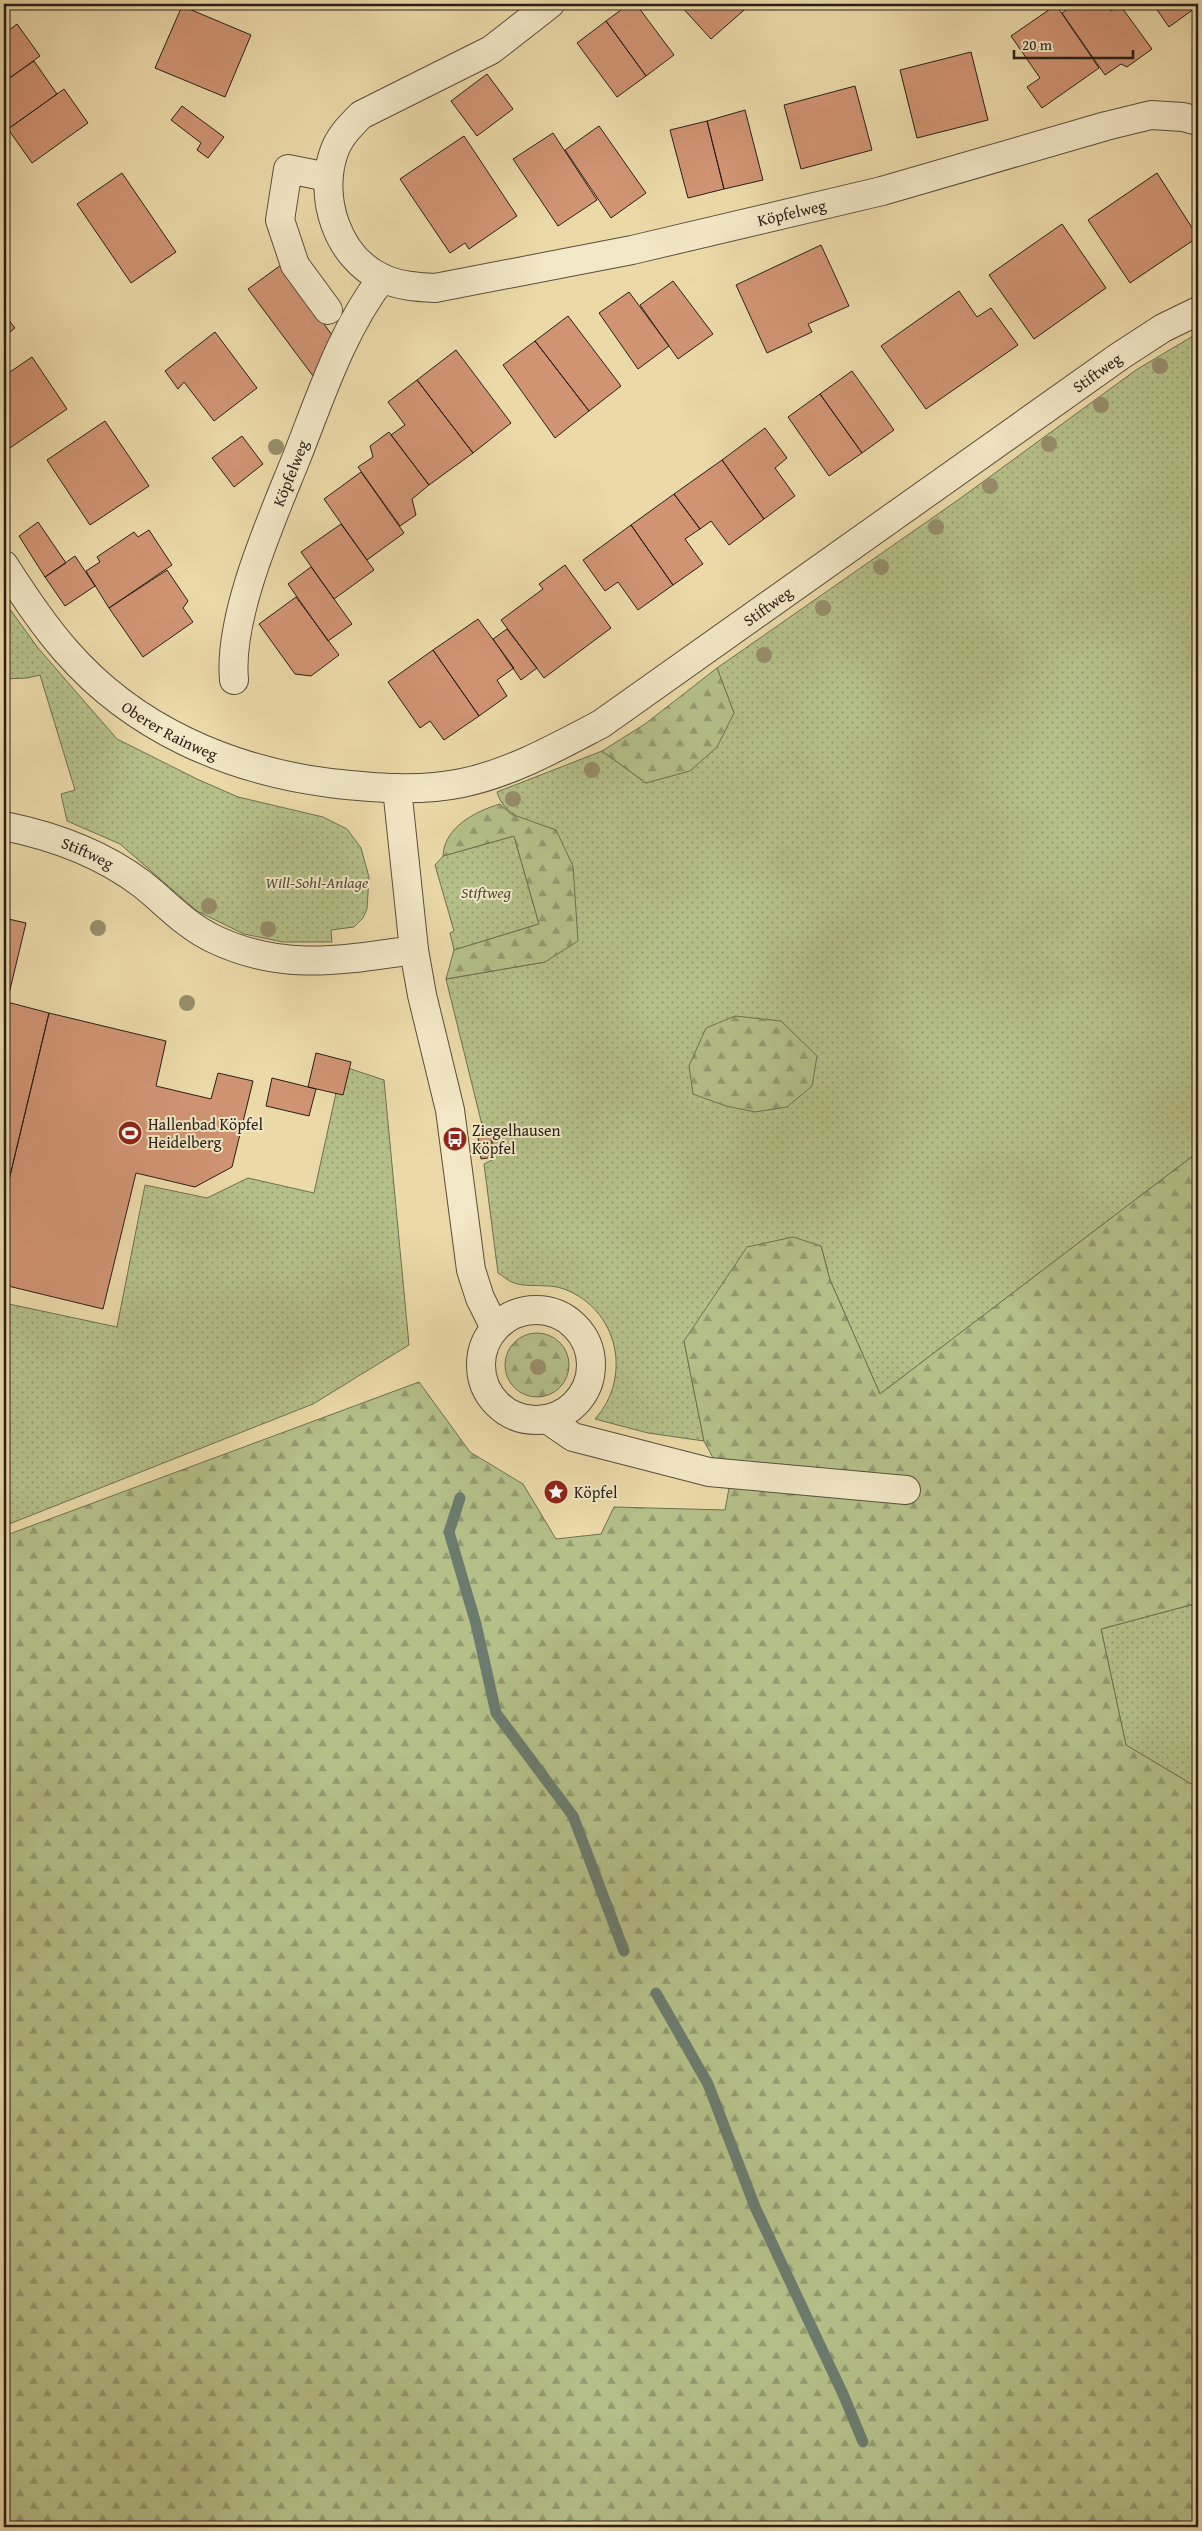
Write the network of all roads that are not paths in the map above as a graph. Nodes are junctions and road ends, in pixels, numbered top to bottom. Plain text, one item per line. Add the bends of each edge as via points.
1 (550, 4) edge
2 (1198, 122) edge
3 (328, 177) junction
4 (382, 278) junction
5 (328, 310) dead end
6 (1198, 312) edge
7 (4, 565) edge
8 (234, 680) dead end
9 (397, 788) junction
10 (4, 826) edge
11 (414, 950) junction
12 (495, 1328) junction
13 (547, 1419) junction
14 (906, 1490) dead end

1 - 3 street, Köpfelweg via 491,50 360,115 344,132 334,152
2 - 4 street, Köpfelweg via 1183,117 1151,115 882,191 549,268 435,288 408,286
3 - 4 street, Köpfelweg via 328,202 342,238 368,269
3 - 5 street via 288,169 280,220 295,265
4 - 8 street, Köpfelweg via 337,352 270,523 240,616 234,648
6 - 9 street, Stiftweg via 1163,328 1120,356 601,724 557,747 485,777 430,787
7 - 9 street, Oberer Rainweg via 72,657 120,702 161,728 202,750 276,773
9 - 11 street
10 - 11 street, Stiftweg via 78,846 109,862 142,884 200,932 231,947 287,961 340,960
11 - 12 street via 450,1110 471,1270
12 - 13 street via 485,1343 481,1364 490,1395 505,1411 515,1416
12 - 13 street via 516,1314 537,1309 568,1319 583,1334 592,1365 587,1386 576,1404
13 - 14 street via 572,1437 709,1472

